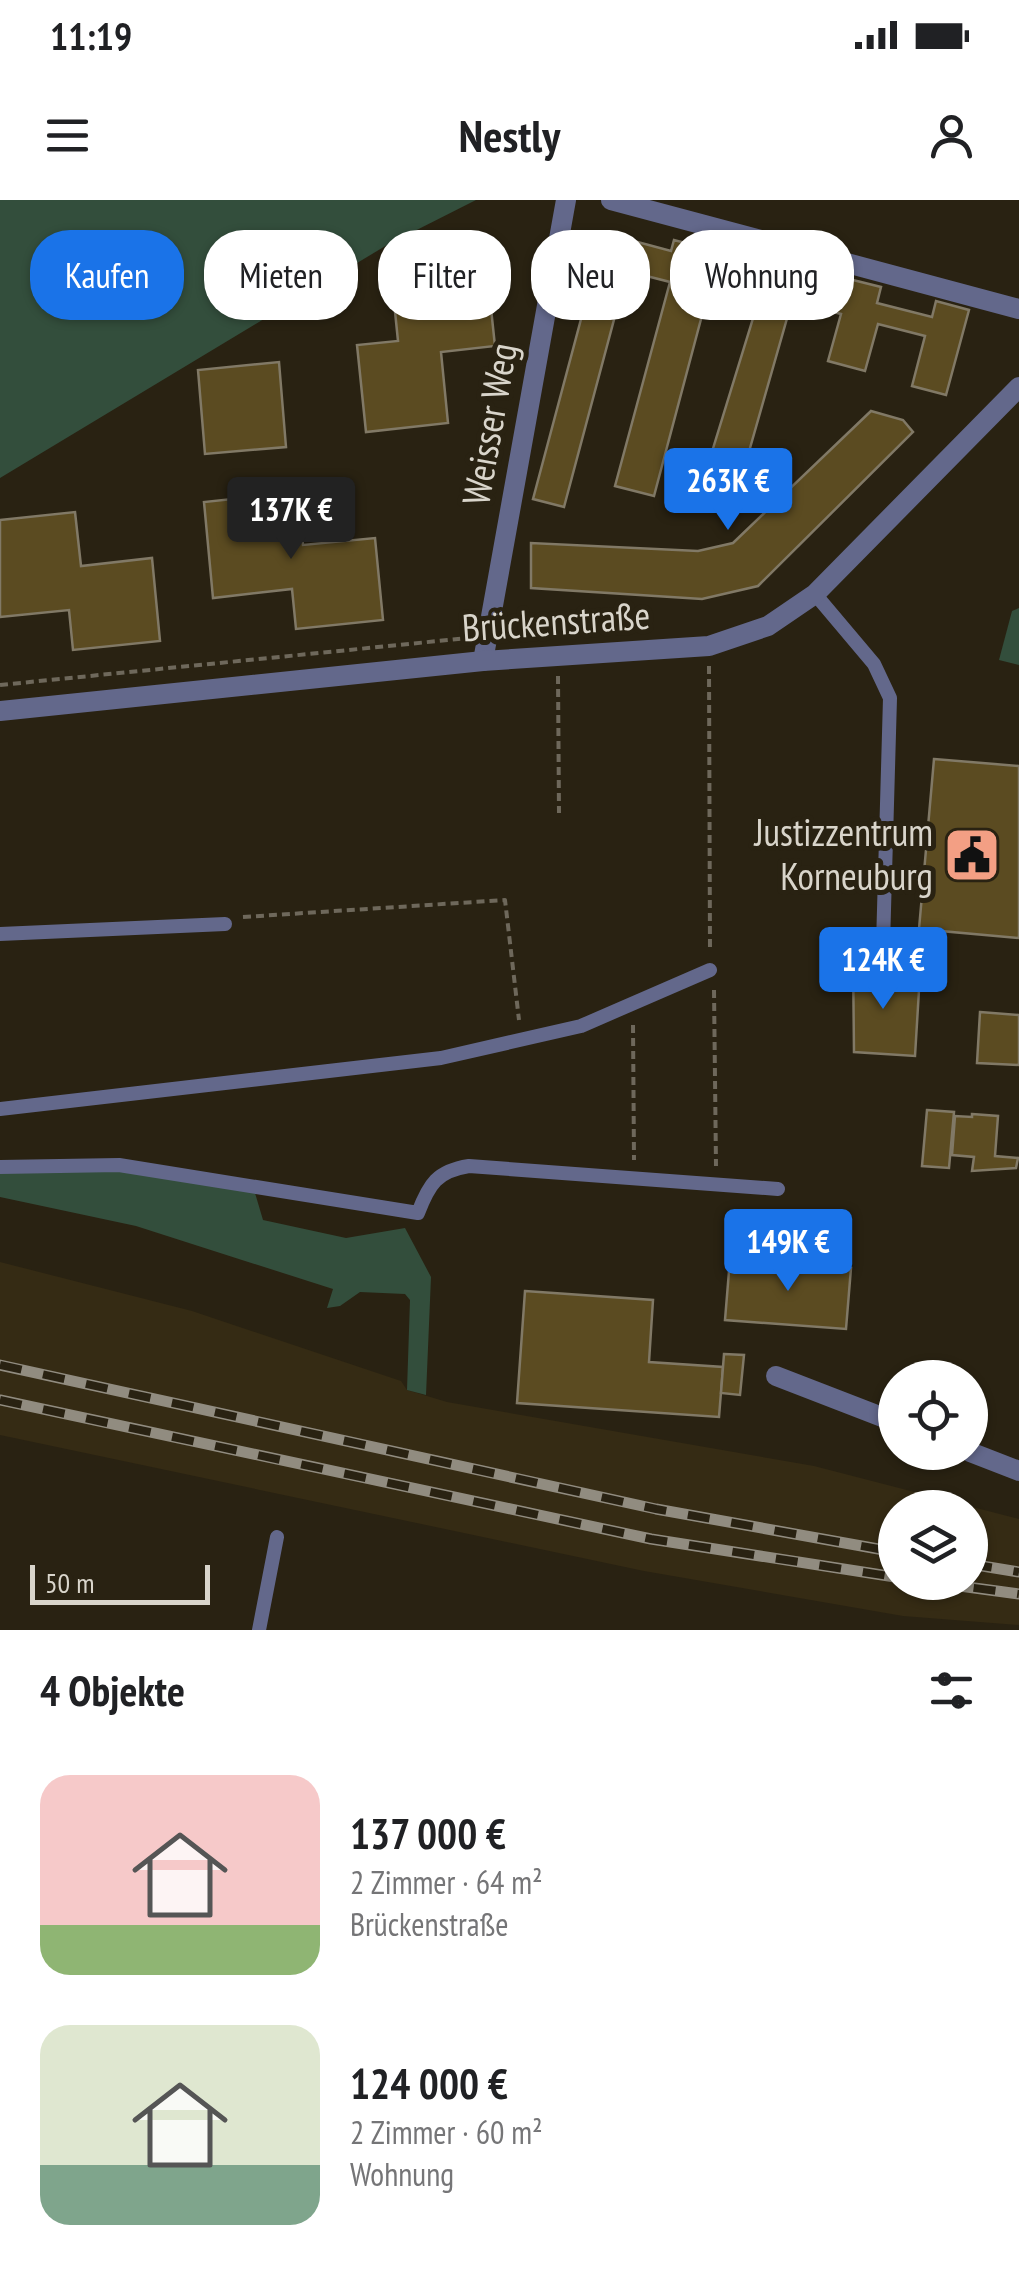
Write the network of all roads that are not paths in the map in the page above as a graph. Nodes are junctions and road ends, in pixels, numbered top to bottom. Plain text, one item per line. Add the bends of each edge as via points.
1 (566, 200) edge
2 (611, 200) edge
3 (1019, 309) edge
4 (1019, 387) edge
5 (815, 594) junction
6 (482, 661) junction
7 (0, 712) edge
8 (225, 924) road end
9 (0, 934) edge
10 (883, 945) dead end
11 (710, 970) road end
12 (0, 1109) edge
13 (0, 1167) edge
14 (778, 1189) dead end
15 (776, 1376) dead end
16 (878, 1415) edge
17 (988, 1459) edge
18 (1019, 1471) edge
19 (276, 1537) dead end
20 (259, 1630) edge

1 - 6 street, Weisser Weg
2 - 3 street
4 - 5 street, Brückenstraße
5 - 6 street, Brückenstraße via 768,626 709,646
5 - 10 lane via 874,664 890,698
6 - 7 street, Brückenstraße
8 - 9 lane
11 - 12 lane via 580,1026 441,1058
13 - 14 lane via 119,1165 418,1212 430,1182 468,1166
15 - 16 street
17 - 18 street
19 - 20 lane

